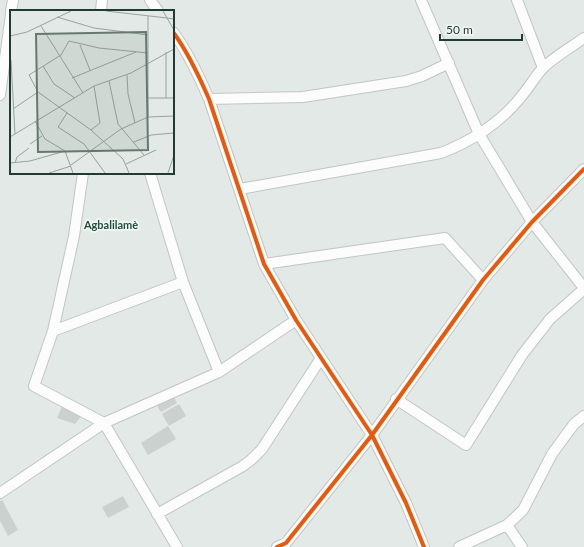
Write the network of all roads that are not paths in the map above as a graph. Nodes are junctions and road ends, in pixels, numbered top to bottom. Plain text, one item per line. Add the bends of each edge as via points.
1 (13, 0) edge
2 (102, 0) edge
3 (150, 0) edge
4 (421, 0) edge
5 (517, 0) edge
6 (11, 10) edge
7 (101, 10) edge
8 (157, 10) edge
9 (10, 21) edge
10 (174, 33) edge
11 (584, 38) edge
12 (449, 64) junction
13 (543, 68) junction
14 (0, 95) edge
15 (209, 98) junction
16 (479, 134) junction
17 (584, 169) edge
18 (83, 174) edge
19 (150, 174) edge
20 (240, 189) junction
21 (532, 222) junction
22 (264, 264) junction
23 (483, 280) junction
24 (183, 282) junction
25 (584, 288) edge
26 (296, 320) junction
27 (53, 331) junction
28 (321, 358) junction
29 (219, 372) junction
30 (396, 399) junction
31 (584, 416) edge
32 (104, 423) junction
33 (372, 435) junction
34 (0, 493) edge
35 (157, 514) junction
36 (507, 525) junction
37 (284, 546) edge
38 (177, 547) edge
39 (424, 547) edge
40 (459, 547) edge
41 (522, 547) edge

1 - 6 street
2 - 7 street
3 - 8 street
4 - 12 street
5 - 13 street
9 - 14 street
10 - 15 street
11 - 13 street
12 - 15 street via 406,81 319,94 293,97
12 - 16 street
13 - 16 street via 520,99
15 - 20 street
16 - 20 street via 441,153
16 - 21 street
17 - 21 street
18 - 27 street via 74,236
19 - 24 street
20 - 22 street
21 - 23 street
21 - 25 street
22 - 23 street via 445,238
22 - 26 street
23 - 30 street
24 - 27 street
24 - 29 street
25 - 30 street via 550,319 522,355 466,444
26 - 28 street
26 - 29 street
27 - 32 street via 34,386
28 - 33 street
28 - 35 street via 262,449 251,460
29 - 32 street
30 - 33 street
31 - 36 street via 574,424 552,454 523,510
32 - 34 street
32 - 35 street
33 - 37 street
33 - 39 street via 406,502
35 - 38 street
36 - 40 street
36 - 41 street

